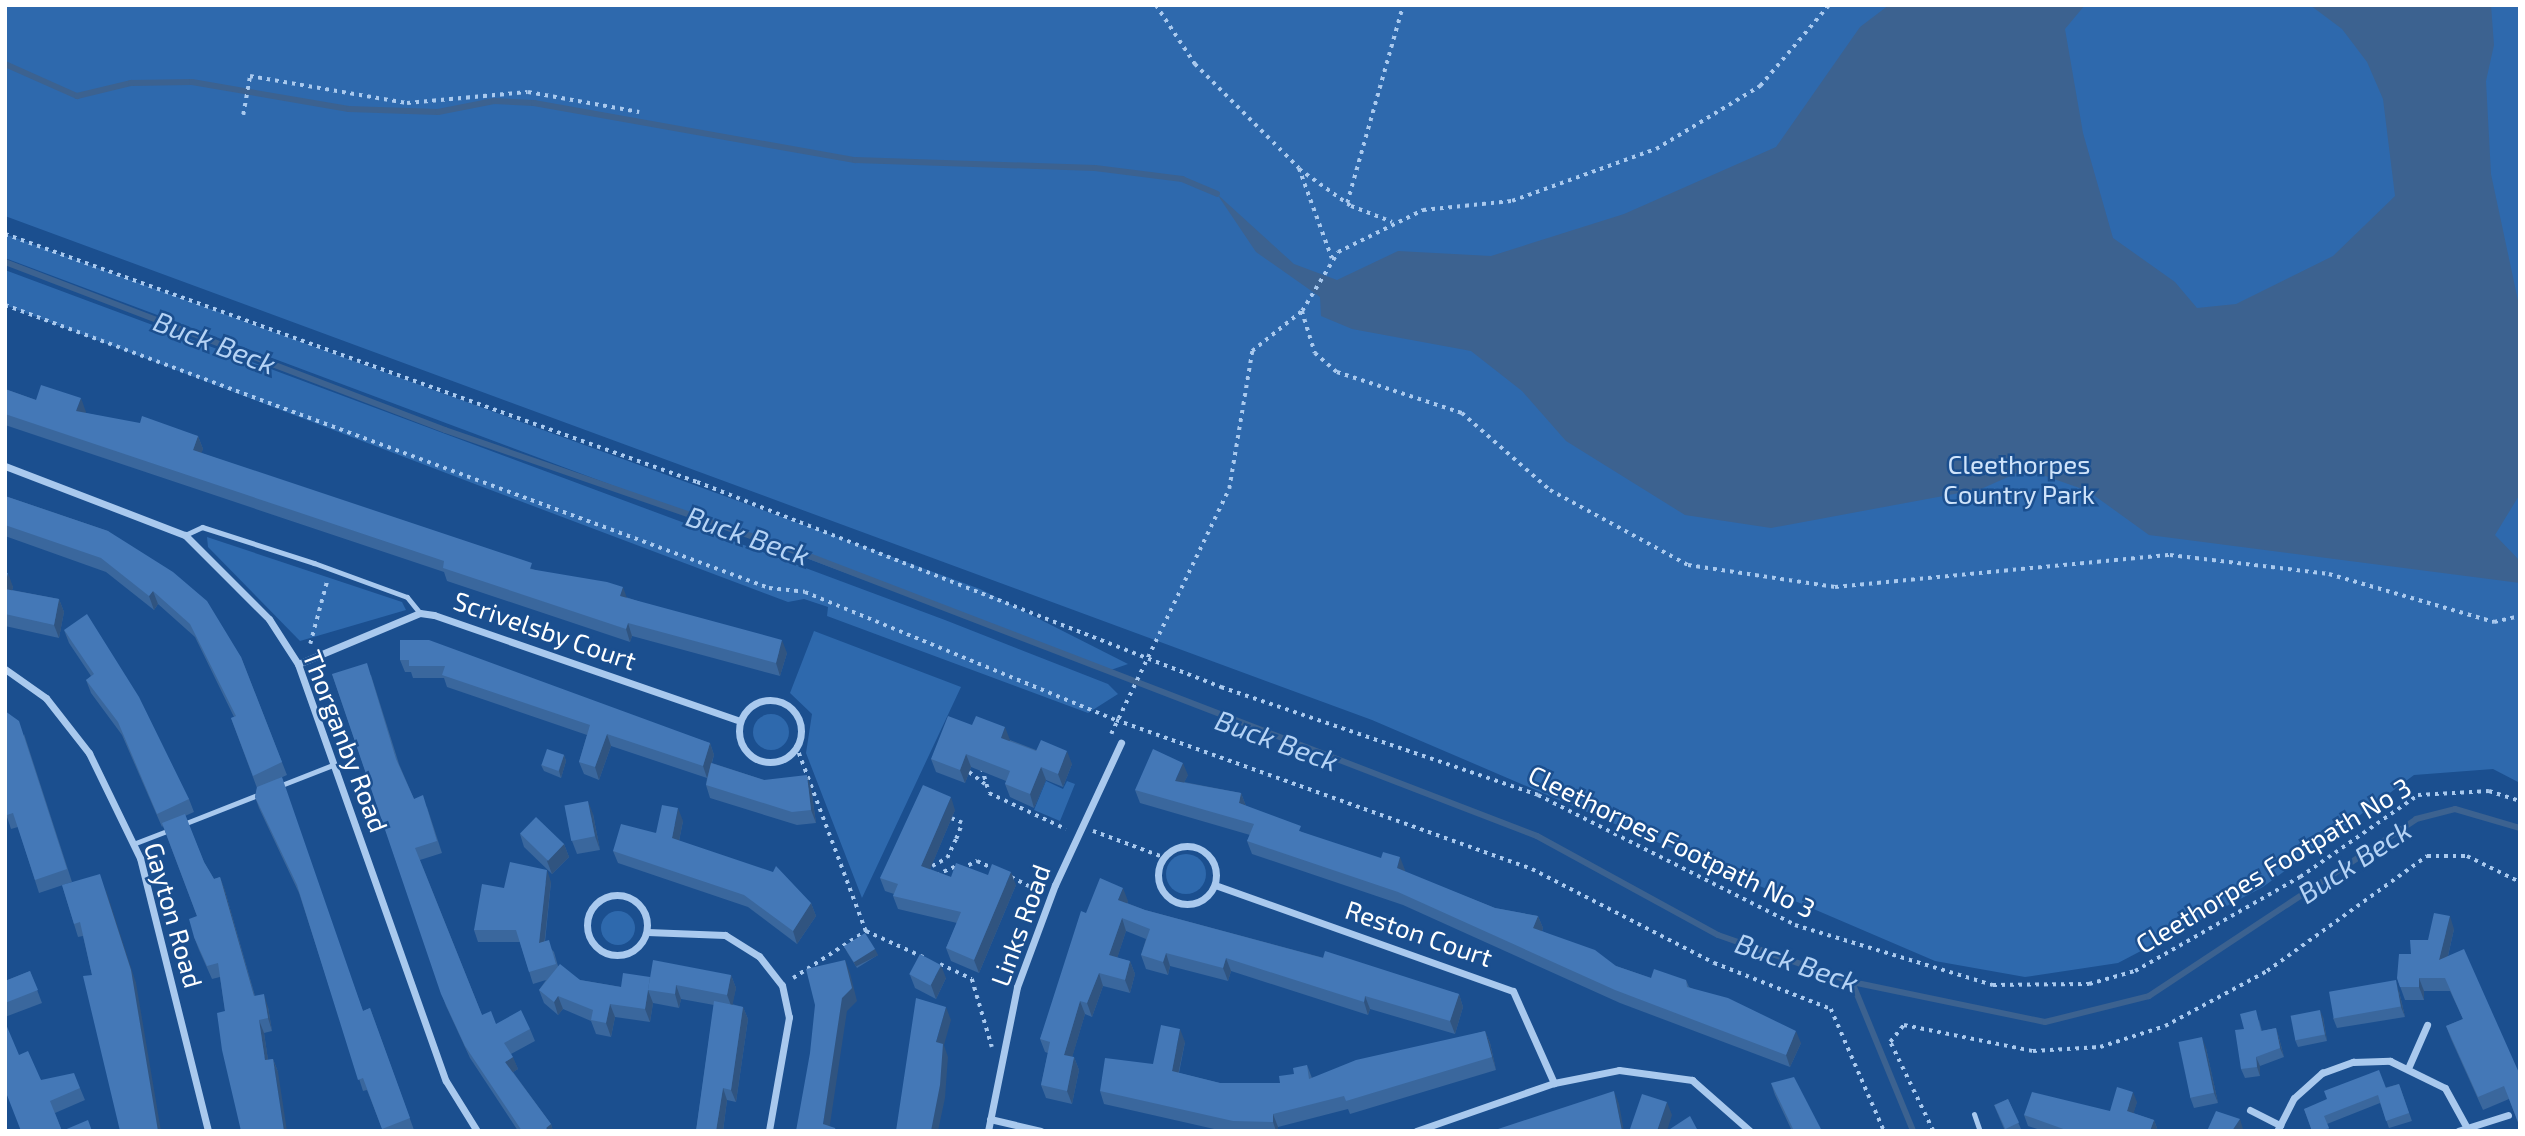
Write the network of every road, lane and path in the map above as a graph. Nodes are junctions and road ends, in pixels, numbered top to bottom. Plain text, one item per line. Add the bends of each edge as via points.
1 (1156, 5) edge
2 (1403, 5) edge
3 (1829, 5) edge
4 (639, 112) dead end
5 (243, 115) dead end
6 (1299, 168) junction
7 (1347, 203) junction
8 (1394, 222) junction
9 (5, 233) edge
10 (1332, 260) junction
11 (5, 305) edge
12 (1302, 312) junction
13 (5, 466) edge
14 (185, 534) junction
15 (331, 569) junction
16 (420, 613) junction
17 (2520, 616) edge
18 (1146, 655) junction
19 (308, 660) junction
20 (298, 664) junction
21 (5, 669) edge
22 (1116, 720) junction
23 (740, 721) junction
24 (1121, 743) joint
25 (796, 745) junction
26 (979, 754) edge
27 (334, 764) junction
28 (969, 772) dead end
29 (987, 785) junction
30 (2520, 801) edge
31 (951, 819) dead end
32 (1079, 830) junction
33 (133, 844) junction
34 (1163, 858) junction
35 (970, 863) junction
36 (936, 875) junction
37 (953, 878) edge
38 (2520, 882) edge
39 (927, 884) edge
40 (1215, 886) junction
41 (1051, 896) junction
42 (866, 931) junction
43 (647, 932) junction
44 (782, 985) junction
45 (2427, 1025) dead end
46 (1002, 1054) junction
47 (2409, 1066) junction
48 (1554, 1083) junction
49 (2250, 1110) dead end
50 (1973, 1114) dead end
51 (2508, 1115) edge
52 (990, 1119) junction
53 (2279, 1128) edge
54 (2467, 1128) junction
55 (208, 1131) edge
56 (477, 1131) edge
57 (769, 1131) edge
58 (988, 1131) edge
59 (1041, 1131) edge
60 (1416, 1131) edge
61 (1750, 1131) edge
62 (1884, 1131) edge
63 (1933, 1131) edge
64 (1980, 1131) edge
65 (2458, 1131) edge

1 - 6 path via 1195,64
2 - 7 path
3 - 8 path via 1760,86 1656,149 1512,201 1430,208
4 - 5 path via 528,92 407,103 245,80
6 - 7 path
6 - 10 path
7 - 8 path
8 - 10 path via 1342,248
9 - 18 path, Cleethorpes Footpath No 3 via 697,482
10 - 12 path
11 - 22 path via 757,584 805,592
12 - 17 path via 1315,353 1336,372 1462,413 1550,490 1688,565 1835,587 2170,555 2329,574 2494,622
12 - 18 path via 1252,351 1229,489
13 - 14 street, Thorganby Road
14 - 15 lane via 202,527
14 - 20 street, Thorganby Road via 228,572
15 - 16 lane via 407,597
15 - 19 path
16 - 19 street, Scrivelsby Court
16 - 23 street, Scrivelsby Court
18 - 22 path
18 - 30 path, Cleethorpes Footpath No 3 via 1221,687 1538,795 1794,925 1924,966 2033,989 2135,971 2197,940 2418,795 2489,791
19 - 20 street, Scrivelsby Court
20 - 27 street, Thorganby Road
21 - 33 street, Gayton Road via 46,698 89,753
22 - 24 path via 1110,737
22 - 62 path via 1532,869 1714,964 1811,997 1831,1009
23 - 25 street via 743,745 760,761 776,762
23 - 25 street via 764,700 781,701 802,726
24 - 32 street, Links Road
25 - 42 path
26 - 29 path
27 - 33 lane
27 - 56 street, Thorganby Road via 446,1081
28 - 29 path
29 - 32 path via 989,793
31 - 36 path via 962,823 947,859 929,866
32 - 34 path
32 - 41 street, Links Road
33 - 55 street, Gayton Road
34 - 40 street via 1184,846 1206,853
34 - 40 street via 1158,881 1173,901 1198,903
35 - 36 path
35 - 37 path
35 - 41 path
36 - 39 path
38 - 63 path via 2468,856 2427,856 2267,971 2165,1026 2100,1047 2033,1051 1904,1025 1890,1042
40 - 48 street, Reston Court via 1513,991
41 - 46 street, Links Road via 1017,987
42 - 44 path
42 - 46 path via 972,979 986,1042
43 - 43 street via 640,946 610,956 591,942 586,919 600,900 623,895 642,909
43 - 44 street via 724,935 760,956
44 - 57 street via 789,1017
45 - 47 street
46 - 52 street, Links Road
47 - 53 street via 2353,1062 2322,1073 2294,1098
47 - 54 street via 2445,1088
48 - 60 street
48 - 61 street via 1619,1070 1692,1080
49 - 53 street
50 - 64 lane
51 - 54 street
52 - 58 street, Links Road
52 - 59 street
54 - 65 street

